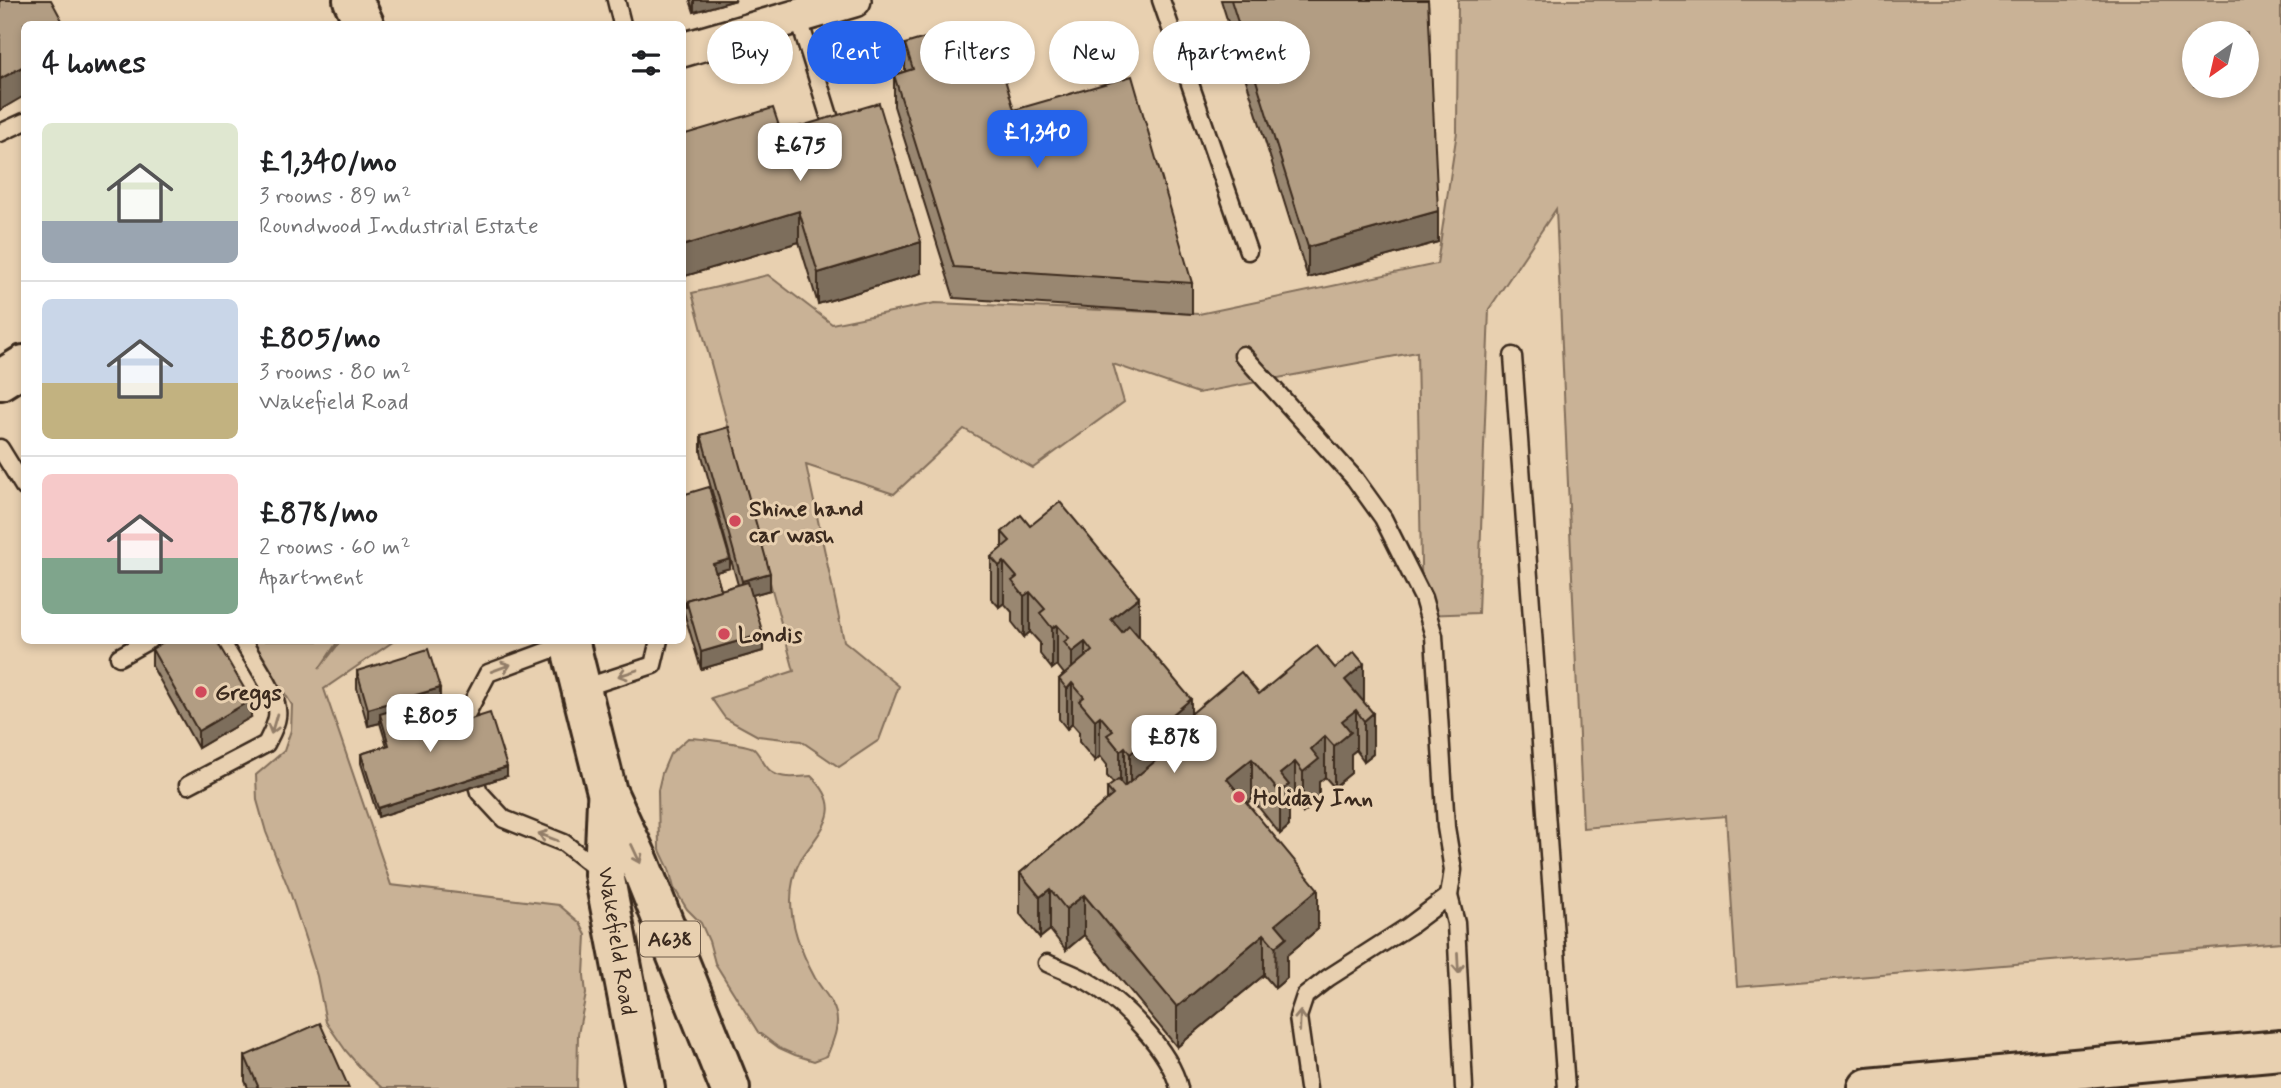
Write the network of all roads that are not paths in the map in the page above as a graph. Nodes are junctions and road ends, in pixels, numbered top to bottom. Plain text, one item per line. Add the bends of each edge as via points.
1 (616, 0) edge
2 (854, 0) edge
3 (1161, 0) edge
4 (798, 16) junction
5 (621, 21) edge
6 (686, 49) edge
7 (830, 119) edge
8 (21, 123) edge
9 (0, 133) edge
10 (1248, 251) dead end
11 (1243, 355) dead end
12 (1513, 356) dead end
13 (21, 367) edge
14 (0, 380) edge
15 (0, 449) edge
16 (21, 482) edge
17 (142, 644) edge
18 (244, 644) edge
19 (564, 644) edge
20 (569, 644) edge
21 (658, 644) edge
22 (119, 657) dead end
23 (580, 689) junction
24 (188, 785) dead end
25 (607, 792) junction
26 (604, 874) junction
27 (1448, 896) junction
28 (1047, 963) dead end
29 (2281, 1050) edge
30 (648, 1083) edge
31 (730, 1088) edge
32 (1179, 1088) edge
33 (1308, 1088) edge
34 (1464, 1088) edge
35 (1566, 1088) edge
36 (1868, 1088) edge

1 - 5 lane
2 - 4 street
3 - 10 lane
4 - 6 street
4 - 7 lane
8 - 9 lane
11 - 27 lane via 1354,479 1383,519 1423,598 1434,636 1453,870
12 - 35 lane
13 - 14 main road
15 - 16 lane
17 - 22 lane
18 -> 24 lane via 275,698 275,724 266,744
26 -> 19 lane via 564,843 504,819 479,792 460,726 488,673
20 - 23 main road, Wakefield Road / A638
21 -> 23 lane via 653,665
23 - 25 main road, Wakefield Road / A638
25 - 26 main road, Wakefield Road / A638
25 -> 31 main road, Wakefield Road / A638
26 - 30 main road, Wakefield Road / A638
33 -> 27 lane via 1297,1017 1305,996
27 -> 34 lane via 1457,923
28 - 32 lane via 1110,997 1170,1064
29 - 36 main road

